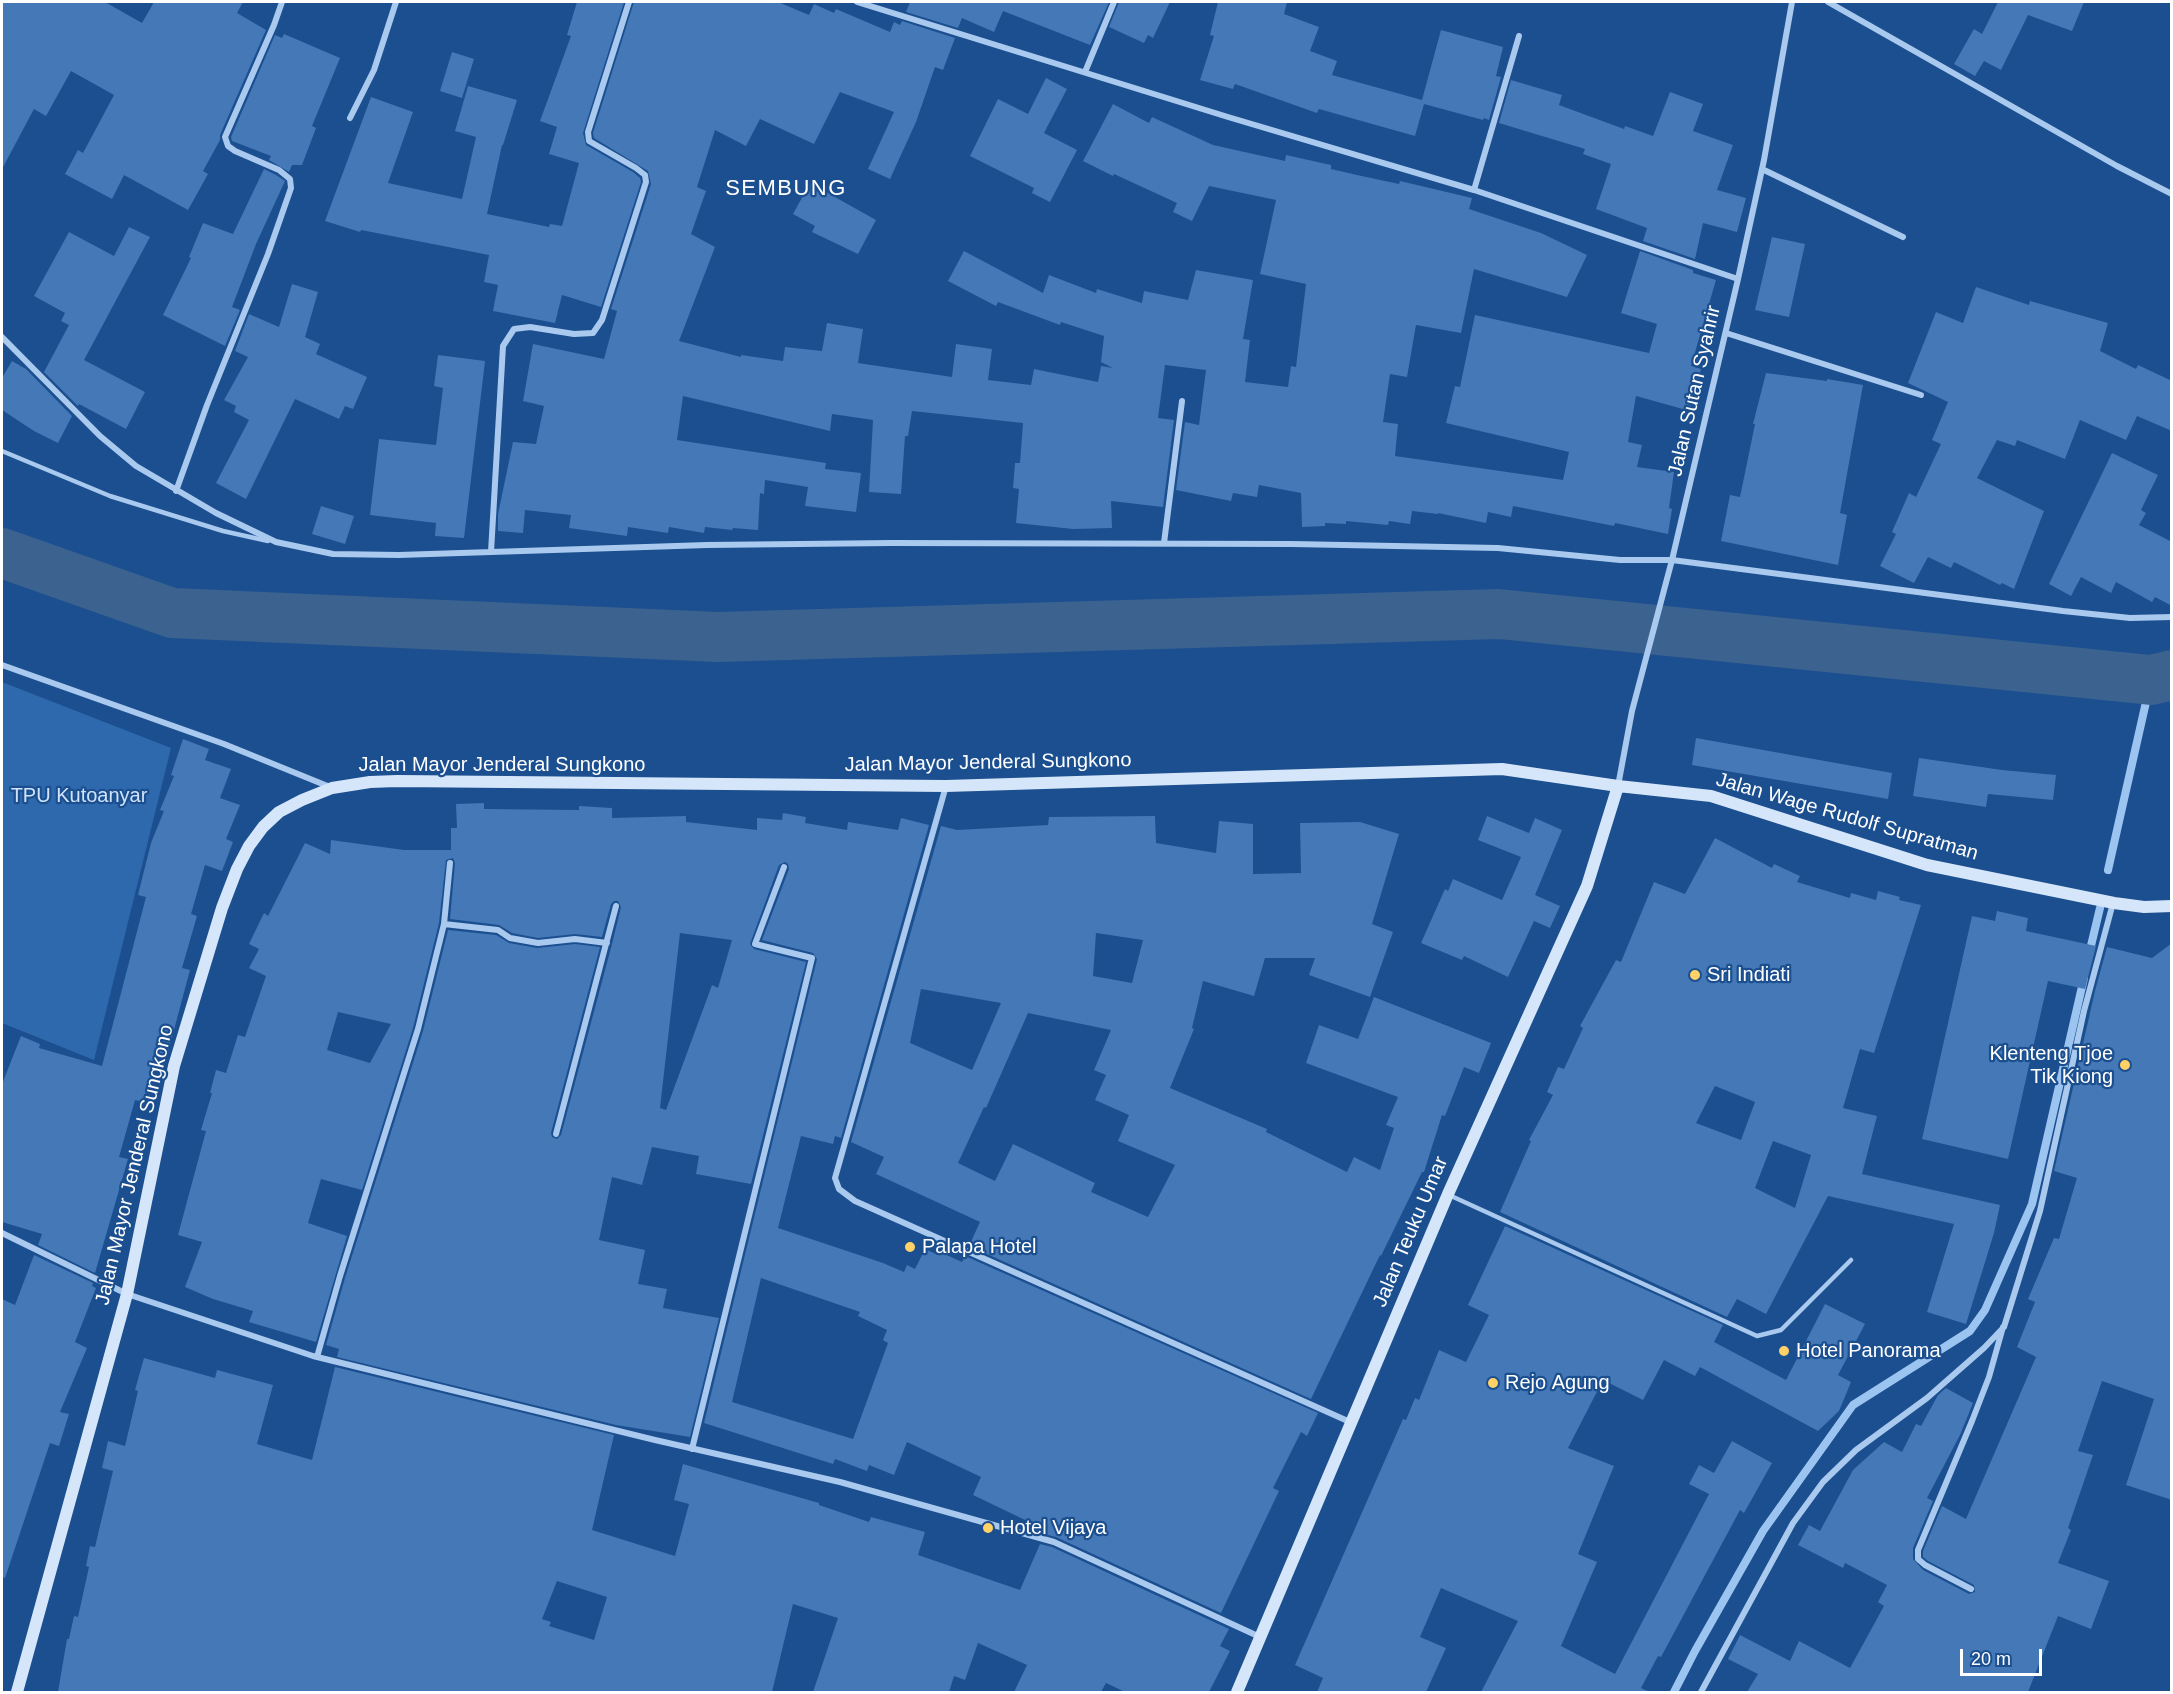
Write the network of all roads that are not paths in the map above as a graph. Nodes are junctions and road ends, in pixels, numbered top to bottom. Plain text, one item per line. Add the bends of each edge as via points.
1 (282, 2) edge
2 (396, 2) edge
3 (629, 2) edge
4 (856, 2) edge
5 (1114, 2) edge
6 (1792, 2) edge
7 (1828, 2) edge
8 (1519, 36) dead end
9 (1085, 72) junction
10 (350, 118) dead end
11 (1762, 169) junction
12 (1474, 190) junction
13 (2172, 194) edge
14 (1904, 237) dead end
15 (1738, 279) junction
16 (1726, 333) junction
17 (2, 337) edge
18 (1921, 395) dead end
19 (1182, 401) dead end
20 (2, 451) edge
21 (176, 491) junction
22 (276, 542) junction
23 (1164, 543) junction
24 (491, 552) junction
25 (1672, 560) junction
26 (2172, 617) edge
27 (2, 665) edge
28 (946, 786) junction
29 (1618, 786) junction
30 (332, 788) junction
31 (450, 863) dead end
32 (784, 867) dead end
33 (2114, 903) junction
34 (616, 906) dead end
35 (2172, 906) edge
36 (444, 924) junction
37 (607, 943) junction
38 (556, 1134) dead end
39 (1448, 1194) junction
40 (2, 1233) edge
41 (1851, 1260) dead end
42 (126, 1294) junction
43 (2004, 1327) junction
44 (317, 1357) junction
45 (1350, 1422) junction
46 (692, 1449) junction
47 (1971, 1589) dead end
48 (1260, 1637) junction
49 (17, 1692) edge
50 (1236, 1692) edge
51 (1701, 1692) edge

1 - 21 street via 225,137 235,151 279,170 290,179 291,188
2 - 10 street via 374,70
3 - 24 street via 588,132 590,141 636,168 645,175 646,182 602,320 593,333 514,329 503,346
4 - 9 street
5 - 9 street
6 - 11 street, Jalan Sutan Syahrir
7 - 13 street
8 - 12 street
9 - 12 street
11 - 14 street
11 - 15 street, Jalan Sutan Syahrir
12 - 15 street
15 - 16 street, Jalan Sutan Syahrir
16 - 18 street
16 - 25 street, Jalan Sutan Syahrir
17 - 21 street via 100,436 136,466
19 - 23 street
20 - 22 lane via 151,510
21 - 22 street
22 - 24 street via 333,554
23 - 24 street via 707,545
23 - 25 street via 1498,548 1620,560
25 - 26 street via 2062,611 2130,618
25 - 29 street, Jalan Sutan Syahrir via 1638,687
27 - 30 street via 225,744
28 - 29 main road, Jalan Mayor Jenderal Sungkono via 1502,769
28 - 30 main road, Jalan Mayor Jenderal Sungkono via 397,781
28 - 45 street via 836,1178 839,1189 866,1206
29 - 33 main road, Jalan Wage Rudolf Supratman via 1711,796 1927,865
29 - 39 main road, Jalan Teuku Umar via 1587,886
30 - 42 main road, Jalan Mayor Jenderal Sungkono via 279,812 263,827 237,869 174,1065
31 - 36 street
32 - 46 street via 755,944 812,958
33 - 35 main road, Jalan Wage Rudolf Supratman
33 - 43 street via 2084,1011 2040,1211
34 - 37 street
36 - 37 street via 498,930 510,938 538,943 575,939
36 - 44 street via 418,1029
37 - 38 street
39 - 41 lane via 1756,1336 1781,1330
39 - 45 main road, Jalan Teuku Umar
40 - 42 street
42 - 44 street
42 - 49 main road, Jalan Mayor Jenderal Sungkono
43 - 47 street via 1981,1399 1918,1550 1918,1559 1925,1565
43 - 51 street via 1927,1398 1839,1466 1809,1498
44 - 46 street
45 - 48 main road, Jalan Teuku Umar
46 - 48 street via 840,1482 1054,1542
48 - 50 main road, Jalan Teuku Umar

